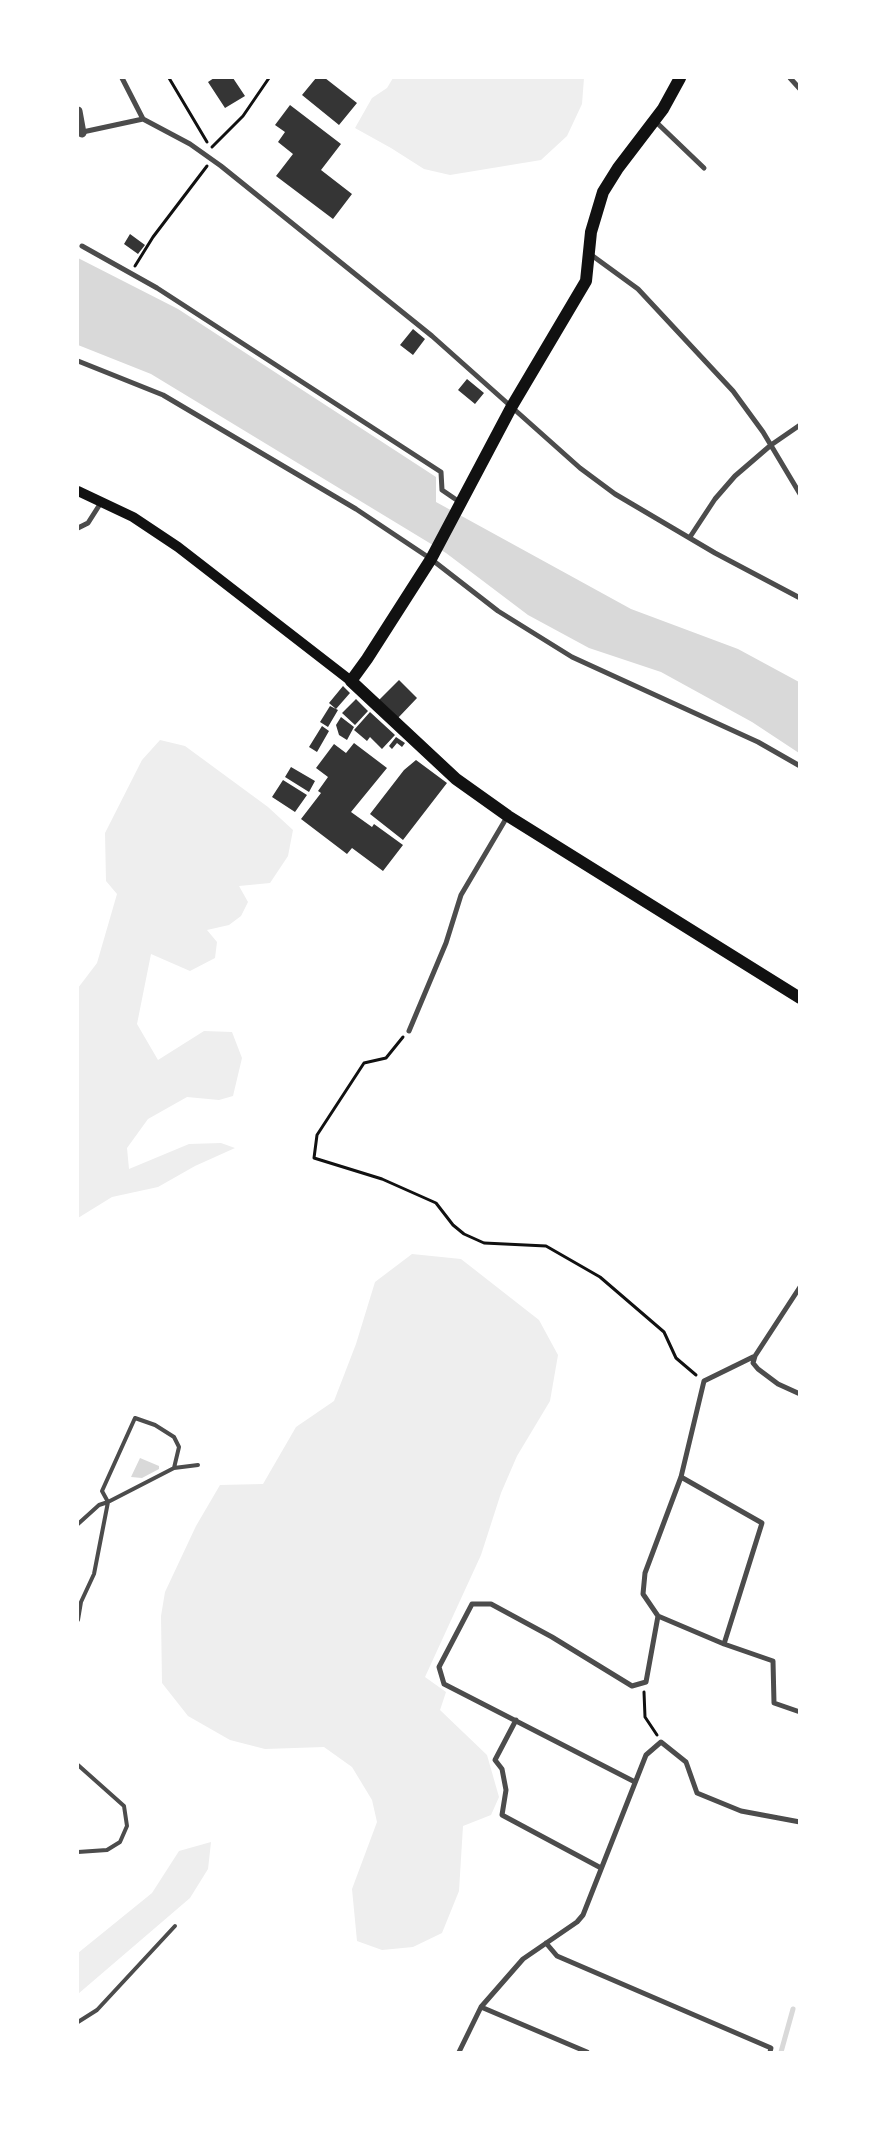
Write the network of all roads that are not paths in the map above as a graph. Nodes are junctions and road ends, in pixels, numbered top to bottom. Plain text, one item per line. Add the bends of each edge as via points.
1 (122, 78) edge
2 (680, 78) edge
3 (790, 78) edge
4 (800, 89) edge
5 (78, 111) edge
6 (143, 119) junction
7 (654, 120) junction
8 (80, 133) edge
9 (704, 168) dead end
10 (82, 246) dead end
11 (588, 253) junction
12 (78, 361) edge
13 (512, 406) junction
14 (800, 425) edge
15 (771, 445) junction
16 (78, 491) edge
17 (800, 494) edge
18 (102, 501) junction
19 (459, 508) junction
20 (78, 528) edge
21 (690, 537) junction
22 (433, 556) junction
23 (800, 598) edge
24 (350, 681) junction
25 (800, 766) edge
26 (508, 816) junction
27 (800, 998) edge
28 (409, 1031) road end
29 (800, 1287) edge
30 (755, 1356) junction
31 (800, 1394) edge
32 (198, 1465) dead end
33 (174, 1468) junction
34 (681, 1477) junction
35 (108, 1502) junction
36 (78, 1524) edge
37 (658, 1616) junction
38 (78, 1620) edge
39 (724, 1644) junction
40 (800, 1712) edge
41 (516, 1720) junction
42 (78, 1765) edge
43 (635, 1782) junction
44 (800, 1822) edge
45 (78, 1852) edge
46 (601, 1868) junction
47 (175, 1926) dead end
48 (546, 1942) junction
49 (481, 2007) junction
50 (78, 2022) edge
51 (459, 2052) edge
52 (587, 2052) edge
53 (770, 2052) edge

1 - 6 street
2 - 7 main road
3 - 4 street
5 - 8 street
6 - 8 street
6 - 13 street via 212,159 432,336
7 - 9 street
7 - 11 main road via 603,192
10 - 19 street via 157,288 441,472 442,490
11 - 13 main road via 586,281
11 - 15 street via 638,289 656,307 733,391
12 - 22 street via 164,395
13 - 19 main road
13 - 21 street via 580,468 616,494
14 - 15 street
15 - 17 street
15 - 21 street via 735,476
16 - 18 main road
18 - 20 street via 88,523
18 - 24 main road via 178,547
19 - 22 main road
21 - 23 street
22 - 24 main road
22 - 25 street via 498,611 572,657 758,742
24 - 26 main road via 456,779
26 - 27 main road
26 - 28 street via 461,895 446,943
29 - 30 street
30 - 31 street via 753,1363 762,1372 788,1390
30 - 34 street via 704,1381
32 - 33 lane
33 - 35 lane
33 - 35 lane via 179,1447 174,1437 135,1418 102,1491
34 - 37 street via 645,1573 643,1594
34 - 39 street via 762,1523
35 - 36 lane via 99,1505
35 - 38 lane via 94,1574 81,1602
37 - 39 street
37 - 41 street via 646,1682 632,1686 552,1636 491,1604 472,1604 439,1667 444,1684
39 - 40 street via 773,1661 774,1703
41 - 43 street
41 - 46 street via 495,1760 502,1769 506,1790 502,1815
42 - 45 lane via 124,1806 127,1826 120,1842 108,1850
43 - 44 street via 646,1755 661,1742 686,1762 697,1792 741,1811
43 - 46 street
46 - 48 street via 583,1915
47 - 50 lane via 97,2010
48 - 49 street via 523,1959
48 - 53 street via 557,1956 771,2048
49 - 51 street
49 - 52 street

